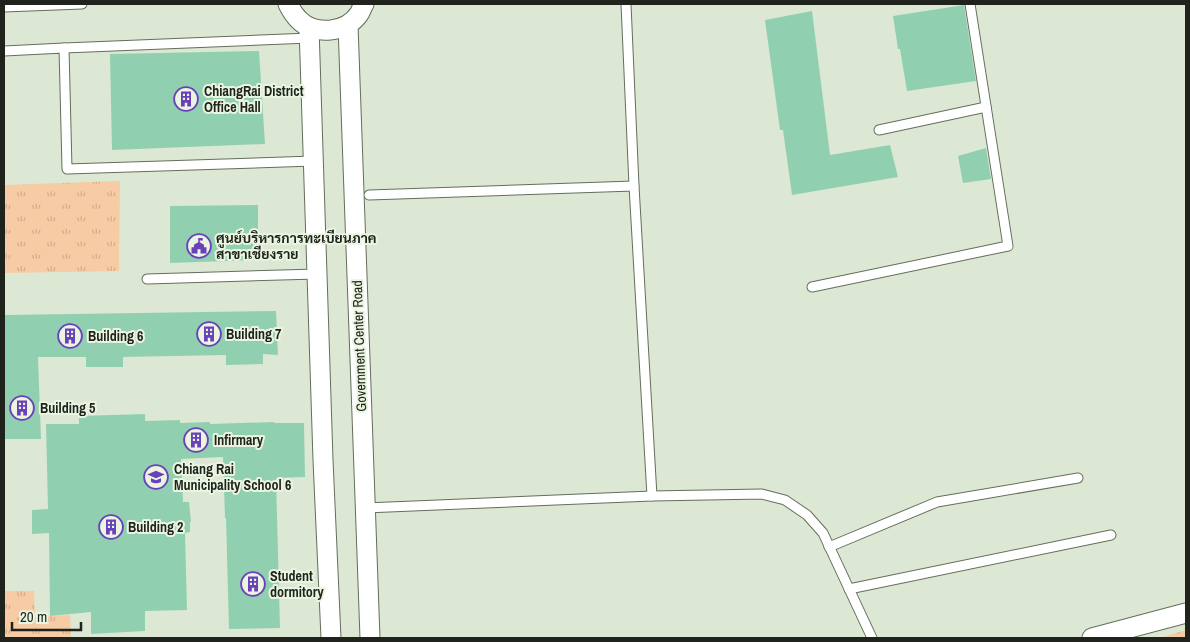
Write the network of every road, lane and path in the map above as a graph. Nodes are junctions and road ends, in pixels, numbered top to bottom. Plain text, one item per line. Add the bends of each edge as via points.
1 (82, 4) edge
2 (288, 4) edge
3 (364, 4) edge
4 (626, 4) edge
5 (970, 4) edge
6 (4, 8) edge
7 (348, 25) junction
8 (309, 33) junction
9 (64, 48) junction
10 (4, 51) edge
11 (986, 107) junction
12 (879, 130) dead end
13 (314, 161) junction
14 (634, 186) junction
15 (369, 195) dead end
16 (317, 274) junction
17 (147, 279) dead end
18 (812, 287) dead end
19 (1078, 478) dead end
20 (652, 496) junction
21 (365, 508) junction
22 (1111, 535) dead end
23 (829, 547) junction
24 (849, 588) junction
25 (1186, 613) edge
26 (330, 638) edge
27 (370, 638) edge
28 (872, 638) edge
29 (1092, 638) edge

1 - 6 lane
2 - 8 street
3 - 7 street
4 - 14 lane
5 - 11 lane
7 - 8 street
7 - 21 street, Government Center Road
8 - 9 lane
8 - 13 street
9 - 10 lane
9 - 13 lane via 67,169
11 - 12 lane
11 - 18 lane via 1008,246
13 - 16 street
14 - 15 lane
14 - 20 lane
16 - 17 lane
16 - 26 street
19 - 23 lane via 937,502
20 - 21 lane
20 - 23 lane via 762,494 785,500 807,515
21 - 27 street, Government Center Road
22 - 24 lane
23 - 24 lane
24 - 28 lane
25 - 29 street

